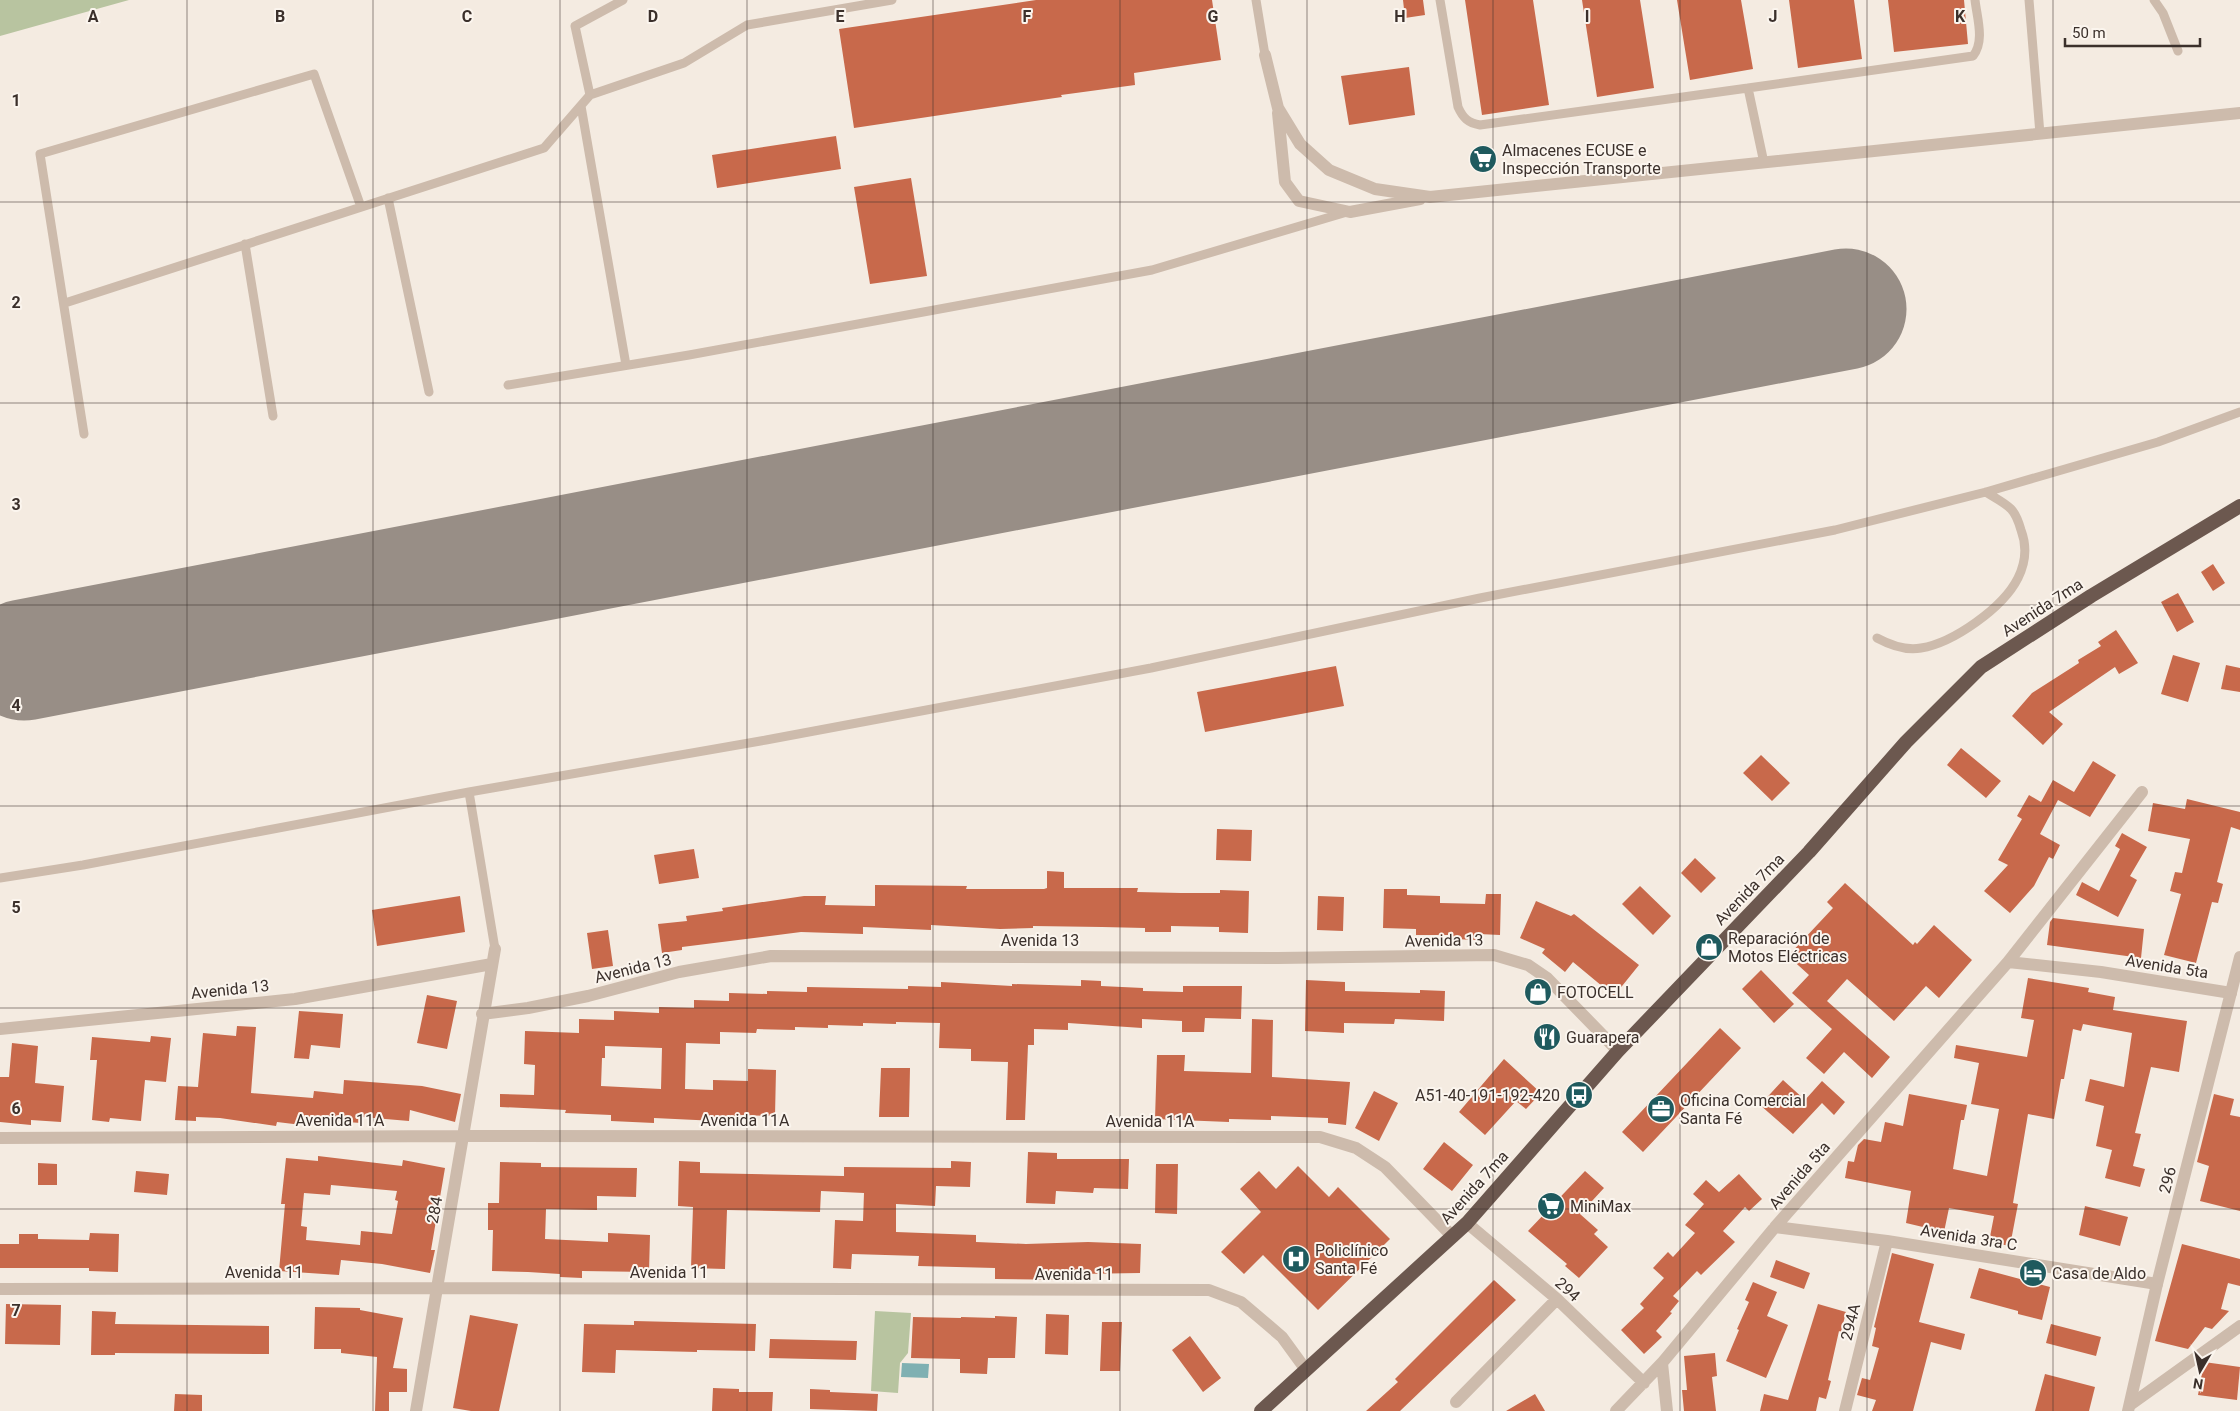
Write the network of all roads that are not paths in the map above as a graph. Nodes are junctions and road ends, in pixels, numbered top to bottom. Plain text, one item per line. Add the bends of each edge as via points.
1 (623, 0) edge
2 (892, 0) edge
3 (1256, 0) edge
4 (1440, 0) edge
5 (1975, 0) edge
6 (2029, 0) edge
7 (2154, 0) edge
8 (2178, 51) dead end
9 (1265, 55) joint
10 (1748, 88) junction
11 (590, 95) junction
12 (581, 106) junction
13 (1278, 108) junction
14 (2240, 113) edge
15 (2040, 134) junction
16 (1764, 163) junction
17 (1430, 197) junction
18 (388, 198) junction
19 (361, 207) junction
20 (1350, 212) junction
21 (245, 244) junction
22 (65, 303) junction
23 (626, 366) junction
24 (508, 385) dead end
25 (428, 392) dead end
26 (2240, 412) edge
27 (273, 416) dead end
28 (84, 434) dead end
29 (1986, 492) junction
30 (2240, 506) edge
31 (1877, 638) dead end
32 (469, 792) junction
33 (2142, 792) dead end
34 (0, 878) edge
35 (495, 949) joint
36 (2240, 957) edge
37 (2008, 962) junction
38 (492, 964) junction
39 (2238, 971) edge
40 (2231, 993) junction
41 (482, 1014) junction
42 (0, 1030) edge
43 (1618, 1051) junction
44 (463, 1136) junction
45 (0, 1138) edge
46 (1467, 1222) junction
47 (1776, 1227) junction
48 (1453, 1237) junction
49 (1887, 1241) junction
50 (2157, 1284) junction
51 (438, 1288) junction
52 (0, 1289) edge
53 (1557, 1299) junction
54 (2240, 1326) edge
55 (1662, 1363) junction
56 (1306, 1370) junction
57 (1644, 1383) junction
58 (1456, 1402) dead end
59 (2129, 1408) edge
60 (416, 1411) edge
61 (1261, 1411) edge
62 (1616, 1411) edge
63 (1667, 1411) edge
64 (1845, 1411) edge

1 - 11 lane via 575,26
2 - 11 lane via 747,25 684,63
3 - 9 lane
4 - 10 lane via 1458,107 1462,117 1471,123 1480,125
5 - 10 lane via 1980,39 1972,56
6 - 15 lane
7 - 8 lane via 2163,13
9 - 13 street
10 - 16 lane
11 - 12 lane
12 - 18 lane via 544,148
12 - 23 lane
13 - 17 street via 1300,144 1329,170 1375,189
13 - 20 street via 1286,182 1298,200
14 - 15 street
15 - 16 street
16 - 17 street
17 - 20 street
18 - 19 lane
18 - 25 lane
19 - 21 lane
19 - 22 lane via 314,74 40,154
20 - 23 lane via 1152,270
21 - 22 lane
21 - 27 lane
22 - 28 lane
23 - 24 lane
26 - 29 lane via 2158,442
29 - 31 lane via 2011,509 2019,523 2026,543 2018,579 1977,622 1939,643 1920,649 1904,648
29 - 32 lane via 1835,530 1480,598 1151,668
30 - 43 highway, Avenida 7ma via 1981,667 1906,742 1809,852
32 - 34 lane via 83,866
32 - 35 lane
33 - 37 street, Avenida 5ta
35 - 38 street
36 - 39 street, 296
37 - 40 street, Avenida 5ta via 2101,972
37 - 47 street, Avenida 5ta
38 - 41 street
38 - 42 street, Avenida 13 via 295,999
39 - 40 street, 296
40 - 50 street, 296
41 - 43 street, Avenida 13 via 554,1003 679,972 771,956 1278,958 1494,955 1528,965 1547,978
41 - 44 street, 284
43 - 46 highway, Avenida 7ma
44 - 45 street, Avenida 11A
44 - 48 street, Avenida 11A via 1320,1137 1356,1148 1385,1167
44 - 51 street, 284
46 - 48 highway, Avenida 7ma
46 - 53 street, 294
47 - 49 street, Avenida 3ra C
47 - 55 street, Avenida 5ta
48 - 56 highway, Avenida 7ma
49 - 50 street, Avenida 3ra C
49 - 64 street, 294A
50 - 59 street, 296
51 - 52 street, Avenida 11
51 - 56 street, Avenida 11 via 1209,1290 1241,1302 1282,1337
51 - 60 street, 284
53 - 57 street, 294
53 - 58 street
54 - 59 street
55 - 57 street, Avenida 5ta
55 - 63 street
56 - 61 highway, Avenida 7ma
57 - 62 street, Avenida 5ta

